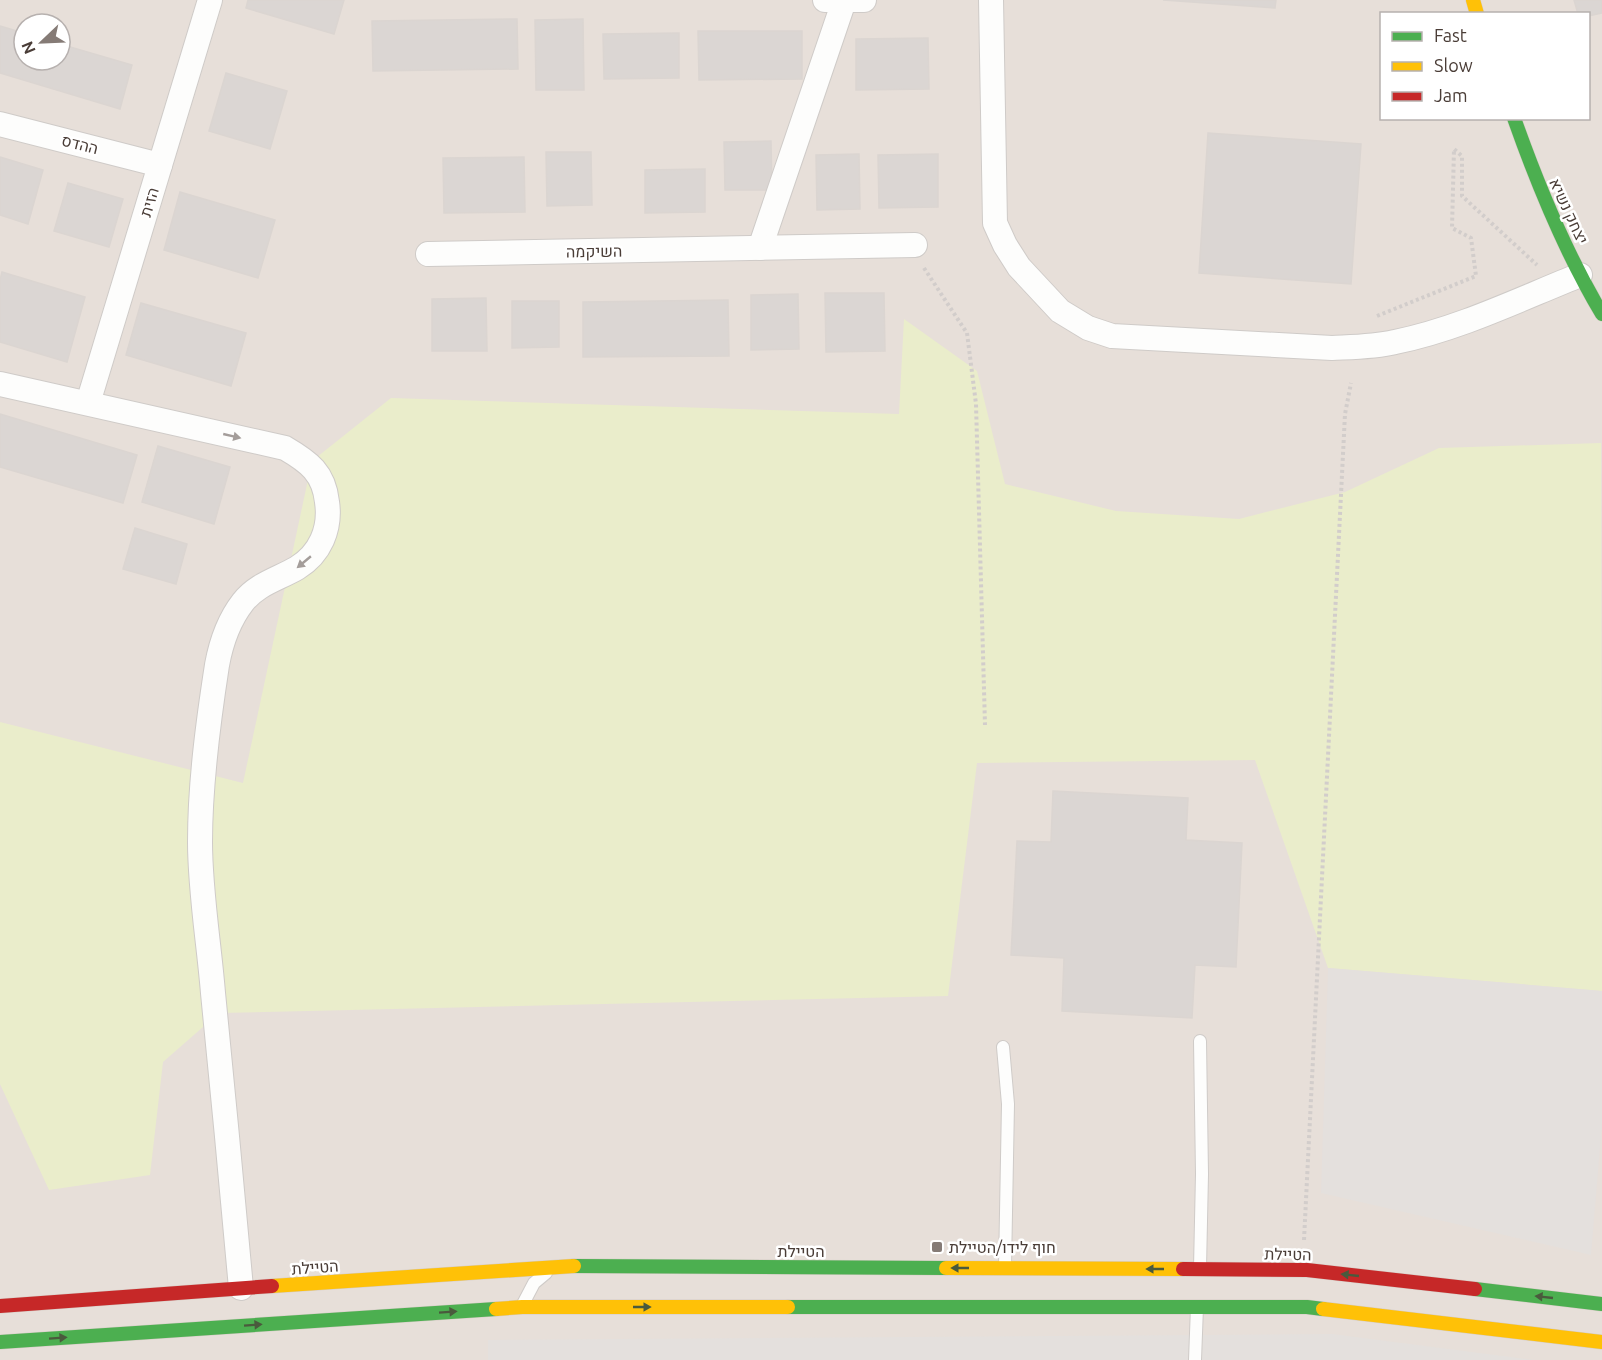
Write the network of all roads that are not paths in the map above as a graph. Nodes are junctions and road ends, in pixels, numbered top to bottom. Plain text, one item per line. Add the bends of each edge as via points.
1 (210, 0) edge
2 (844, 0) edge
3 (991, 0) edge
4 (1515, 120) edge
5 (0, 124) edge
6 (160, 165) junction
7 (915, 245) road end
8 (760, 248) junction
9 (428, 254) dead end
10 (1569, 279) junction
11 (1602, 314) edge
12 (0, 384) edge
13 (88, 403) junction
14 (1200, 1041) dead end
15 (1003, 1047) dead end
16 (554, 1266) junction
17 (1005, 1268) junction
18 (1200, 1270) junction
19 (241, 1288) junction
20 (1602, 1304) edge
21 (0, 1306) edge
22 (1197, 1307) junction
23 (522, 1308) junction
24 (0, 1342) edge
25 (1602, 1342) edge
26 (1194, 1360) edge

1 - 6 street, הזית
2 - 8 street
3 - 10 street via 995,223 1005,245 1032,282 1060,311 1088,328 1112,336 1359,347 1394,343 1442,329
4 - 10 main road, יצחק נשיא
5 - 6 street, ההדס
6 - 13 street, הזית
7 - 8 street, השיקמה
8 - 9 street, השיקמה
10 - 11 main road, יצחק נשיא
12 - 13 street
13 -> 19 street via 285,448 317,472 326,491 328,520 321,545 298,568 273,579 244,601 224,636 207,734 200,845
14 - 18 lane
15 - 17 lane via 1008,1104
17 -> 16 main road, הטיילת
16 - 19 main road, הטיילת
16 - 23 lane via 534,1283
18 -> 17 main road, הטיילת
20 -> 18 main road, הטיילת via 1302,1270
19 - 21 main road, הטיילת
23 -> 22 main road
22 - 25 main road via 1307,1307
22 - 26 lane
24 -> 23 main road

